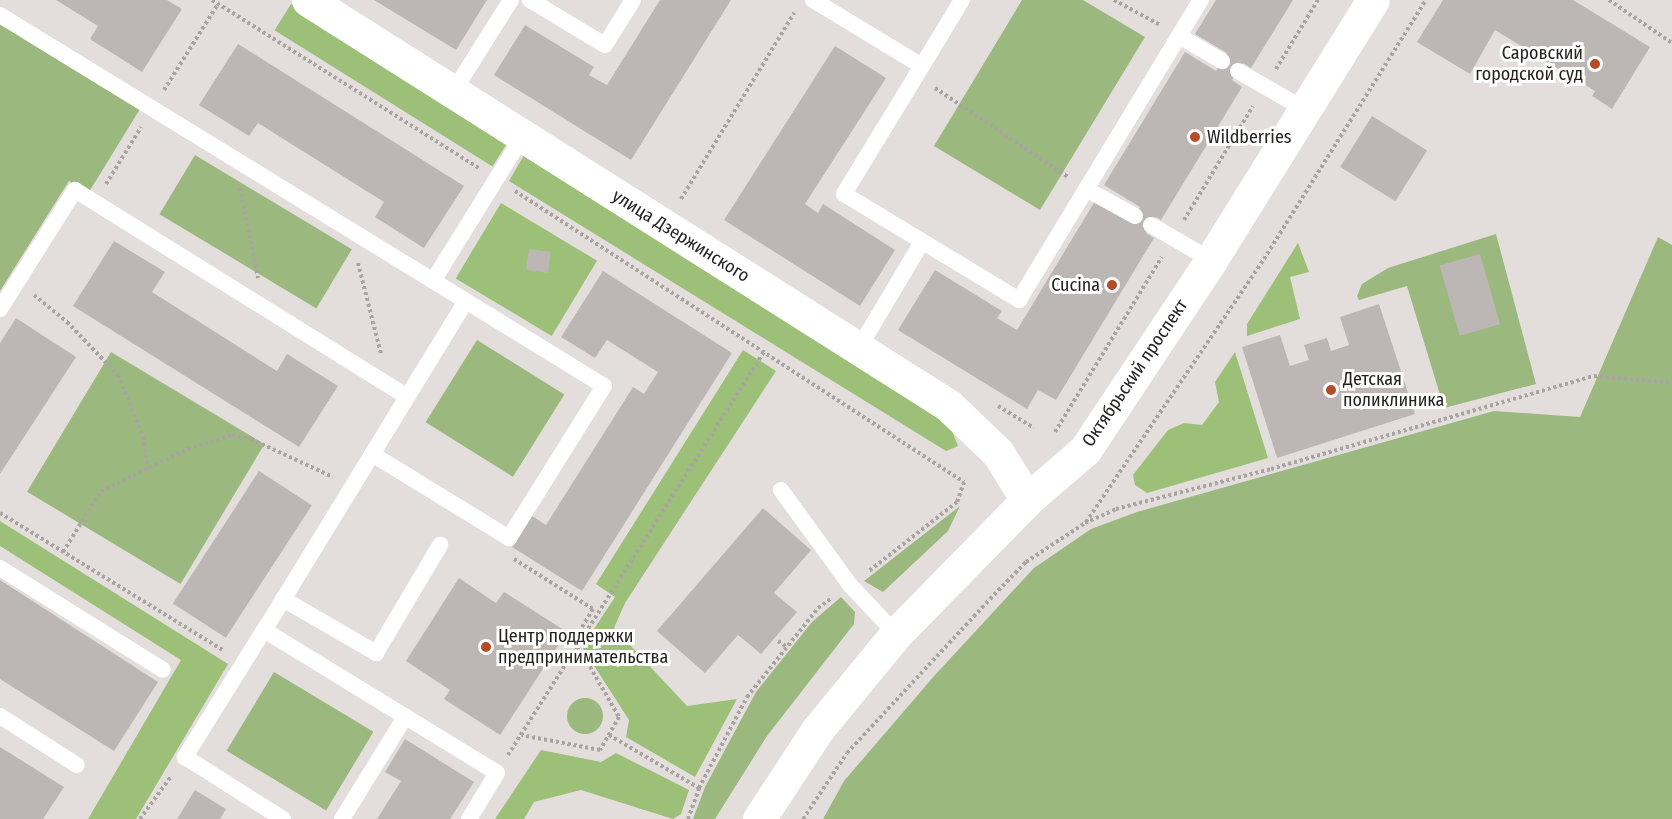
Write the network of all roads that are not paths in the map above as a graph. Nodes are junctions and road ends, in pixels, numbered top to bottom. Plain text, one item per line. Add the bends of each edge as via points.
1 (309, 0) edge
2 (512, 0) edge
3 (530, 0) edge
4 (633, 0) edge
5 (813, 0) edge
6 (962, 0) edge
7 (1201, 0) edge
8 (1373, 0) edge
9 (0, 15) edge
10 (1179, 36) junction
11 (1222, 61) dead end
12 (919, 70) junction
13 (1238, 70) dead end
14 (453, 92) junction
15 (1304, 109) junction
16 (523, 136) junction
17 (1086, 189) junction
18 (1135, 216) dead end
19 (1151, 225) dead end
20 (922, 242) junction
21 (1211, 260) junction
22 (433, 280) junction
23 (466, 301) junction
24 (0, 309) edge
25 (859, 348) junction
26 (407, 397) junction
27 (372, 454) junction
28 (780, 490) dead end
29 (1027, 500) junction
30 (440, 545) dead end
31 (0, 568) edge
32 (283, 598) junction
33 (264, 630) junction
34 (896, 634) junction
35 (164, 670) dead end
36 (0, 716) edge
37 (405, 717) junction
38 (77, 765) dead end
39 (284, 819) edge
40 (342, 819) edge
41 (469, 819) edge
42 (759, 819) edge

1 - 14 street, улица Дзержинского
2 - 14 lane
3 - 4 lane via 605,45
5 - 12 lane
6 - 12 lane
7 - 10 lane
8 - 15 street, Октябрьский проспект
9 - 22 lane
10 - 11 lane
10 - 17 lane
12 - 20 lane via 844,194
13 - 15 lane
14 - 16 street, улица Дзержинского
15 - 21 street, Октябрьский проспект
16 - 22 lane
16 - 25 street, улица Дзержинского
17 - 18 lane
17 - 20 lane via 1019,300
19 - 21 lane
20 - 25 lane
21 - 29 street, Октябрьский проспект via 1084,450
22 - 23 lane
23 - 26 lane
23 - 27 lane via 604,386 509,538
24 - 26 lane via 75,190
25 - 29 street, улица Дзержинского via 948,405 998,453
26 - 27 lane
27 - 32 lane
28 - 34 lane via 850,585
29 - 34 street, Октябрьский проспект
30 - 32 lane via 376,653
31 - 35 lane
32 - 33 lane
33 - 37 lane
33 - 39 lane via 185,757
34 - 42 street, Октябрьский проспект via 812,737
36 - 38 lane
37 - 40 lane
37 - 41 lane via 497,773

